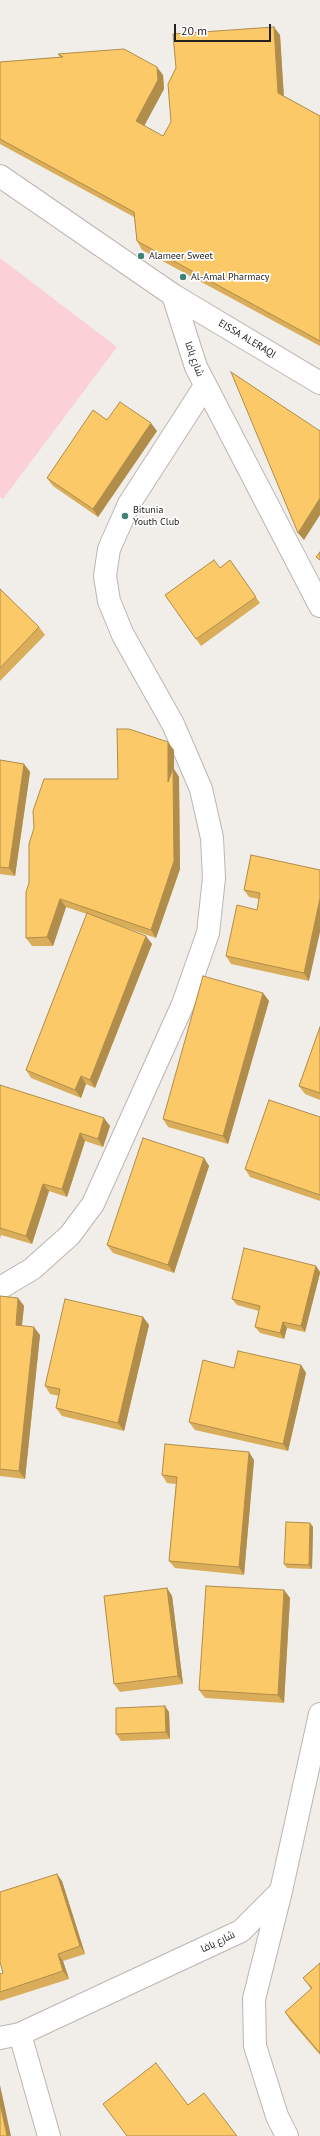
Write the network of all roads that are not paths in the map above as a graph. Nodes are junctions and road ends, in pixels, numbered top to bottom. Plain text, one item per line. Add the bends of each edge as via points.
1 (0, 176) edge
2 (173, 295) junction
3 (320, 383) edge
4 (205, 386) junction
5 (320, 606) edge
6 (0, 1288) edge
7 (320, 1714) edge
8 (281, 1891) junction
9 (10, 2036) edge
10 (49, 2136) edge
11 (287, 2136) edge

1 - 2 street
2 - 3 street, EISSA ALERAQI
2 - 4 street, شارع يافا via 196,368
4 - 5 street, شارع يافا
4 - 6 street via 129,504 109,549 105,576 109,601 123,635 173,724 201,789 212,838 214,878 208,933 183,1004 93,1204 70,1235 32,1269
7 - 8 street
8 - 9 street, شارع يافا via 241,1931
8 - 11 street via 254,1999 255,2046 277,2116
9 - 10 street

